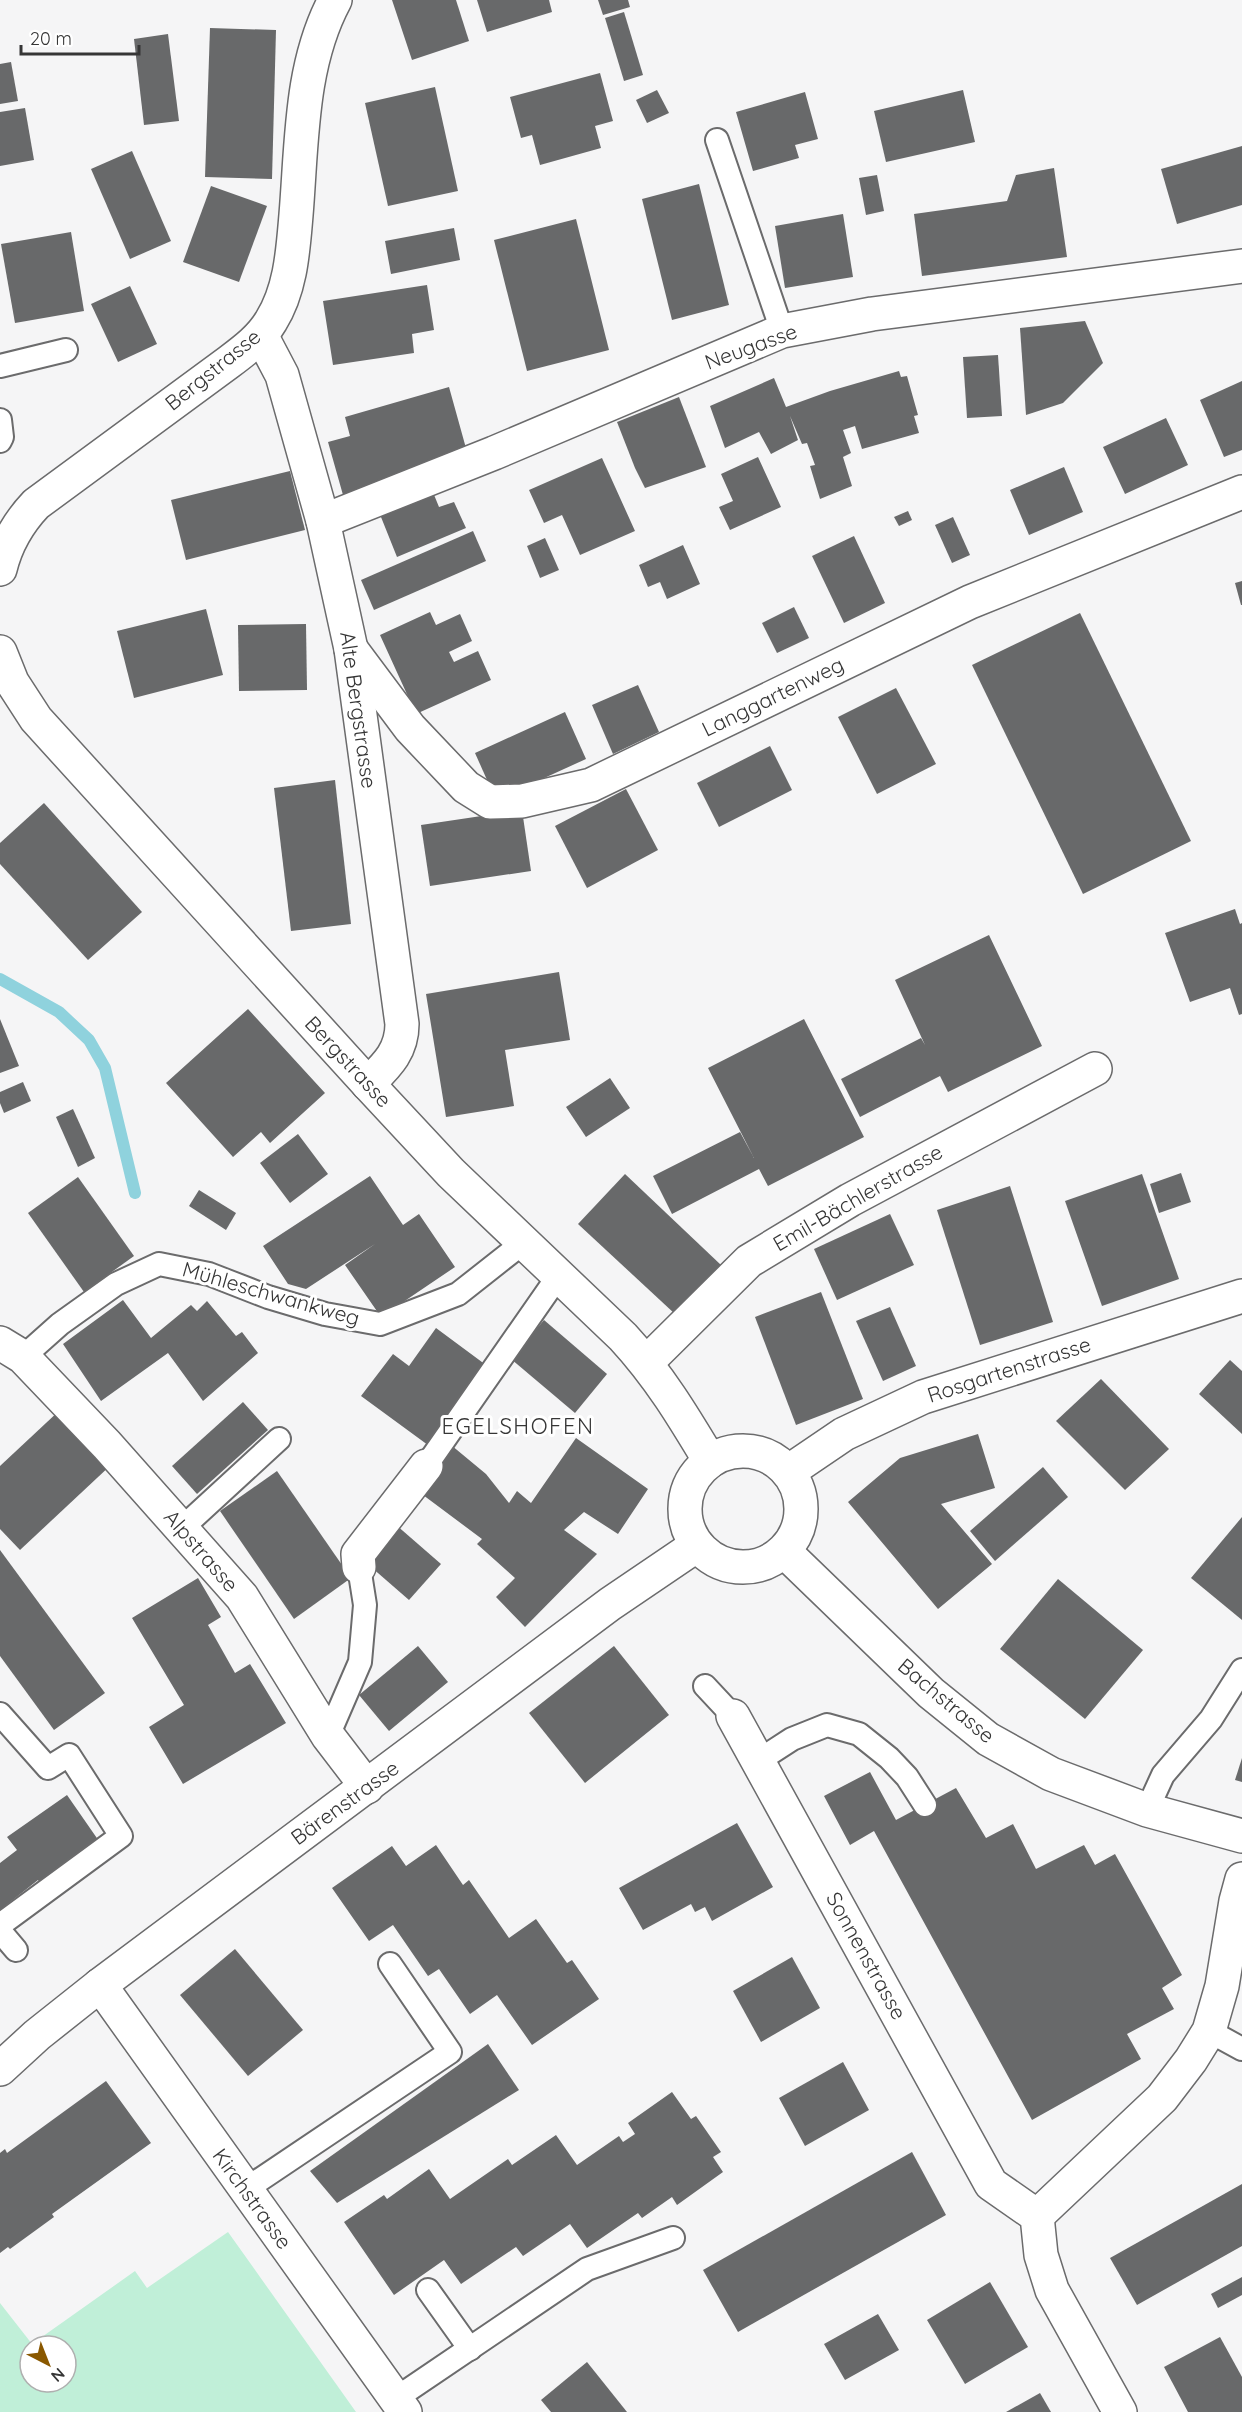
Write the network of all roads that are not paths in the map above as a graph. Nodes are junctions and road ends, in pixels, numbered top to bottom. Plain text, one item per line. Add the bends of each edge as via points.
1 (335, 1) edge
2 (717, 141) dead end
3 (1242, 266) edge
4 (782, 331) junction
5 (261, 335) junction
6 (66, 350) dead end
7 (0, 366) edge
8 (0, 420) edge
9 (0, 441) edge
10 (1242, 492) edge
11 (323, 521) junction
12 (0, 569) edge
13 (351, 649) junction
14 (0, 651) edge
15 (1095, 1069) dead end
16 (368, 1084) junction
17 (524, 1242) junction
18 (559, 1275) junction
19 (1242, 1296) edge
20 (12, 1350) edge
21 (647, 1362) junction
22 (279, 1439) dead end
23 (710, 1461) junction
24 (426, 1466) joint
25 (788, 1472) junction
26 (181, 1529) junction
27 (697, 1545) junction
28 (784, 1551) junction
29 (359, 1567) joint
30 (1242, 1670) edge
31 (705, 1686) dead end
32 (0, 1714) edge
33 (733, 1716) joint
34 (328, 1736) junction
35 (758, 1761) junction
36 (367, 1787) junction
37 (925, 1804) dead end
38 (1147, 1810) junction
39 (1242, 1836) edge
40 (1242, 1879) edge
41 (0, 1925) edge
42 (0, 1931) edge
43 (16, 1950) dead end
44 (390, 1964) dead end
45 (100, 1985) junction
46 (1232, 1988) edge
47 (1209, 2031) junction
48 (1242, 2049) edge
49 (0, 2069) edge
50 (246, 2189) junction
51 (1037, 2216) junction
52 (673, 2238) dead end
53 (428, 2289) dead end
54 (470, 2349) junction
55 (400, 2406) edge
56 (1120, 2412) edge

1 - 5 street, Bergstrasse via 323,24 307,85 289,274 272,320
2 - 4 lane
3 - 4 street, Neugasse via 872,314
4 - 11 street, Neugasse
5 - 11 street, Alte Bergstrasse via 282,375
5 - 12 street, Bergstrasse via 36,504 13,535
6 - 7 lane
8 - 9 lane
10 - 13 street, Langgartenweg via 970,602 591,785 522,801 490,802 466,787 410,728
11 - 13 street, Alte Bergstrasse
13 - 16 street, Alte Bergstrasse via 402,1024 402,1038 395,1054
14 - 16 street, Bergstrasse via 12,682 36,719
15 - 21 street, Emil-Bächlerstrasse via 850,1200 749,1261
16 - 17 street, Bergstrasse
17 - 18 street, Bergstrasse
17 - 20 lane, Mühleschwankweg via 458,1294 380,1324 326,1314 267,1297 209,1274 159,1264 116,1284 60,1324
18 - 21 street, Bergstrasse
18 - 24 lane
19 - 25 street, Rosgartenstrasse via 923,1397 844,1434
20 - 26 street, Alpstrasse via 107,1445
21 - 23 street, Bergstrasse
22 - 26 lane
23 - 25 street via 725,1453 751,1452 775,1460
23 - 27 street via 696,1474 684,1509
24 - 29 street via 358,1554
25 - 28 street via 801,1503 794,1537
26 - 34 street, Alpstrasse via 242,1598
27 - 28 street via 711,1558 729,1566 767,1562
27 - 36 street, Bärenstrasse via 610,1604
28 - 38 street, Bachstrasse via 931,1693 988,1739 1051,1774
29 - 34 lane via 365,1605 360,1662
30 - 38 lane via 1211,1719 1173,1750
31 - 33 lane, Sonnenstrasse
32 - 41 lane via 48,1768 69,1755 122,1836
33 - 35 street, Sonnenstrasse
34 - 36 street, Alpstrasse
35 - 37 lane via 792,1739 827,1725 859,1734 889,1758
35 - 51 street, Sonnenstrasse via 992,2184
36 - 45 street, Bärenstrasse
38 - 39 street, Bachstrasse
40 - 46 street via 1236,1901
42 - 43 lane
44 - 50 lane via 450,2052
45 - 49 street, Bärenstrasse
45 - 50 street, Kirchstrasse
46 - 47 street
47 - 48 lane
47 - 51 street via 1162,2098
50 - 55 street, Kirchstrasse
51 - 56 street via 1041,2255 1052,2290
52 - 54 lane via 587,2270
53 - 54 lane
54 - 55 lane

